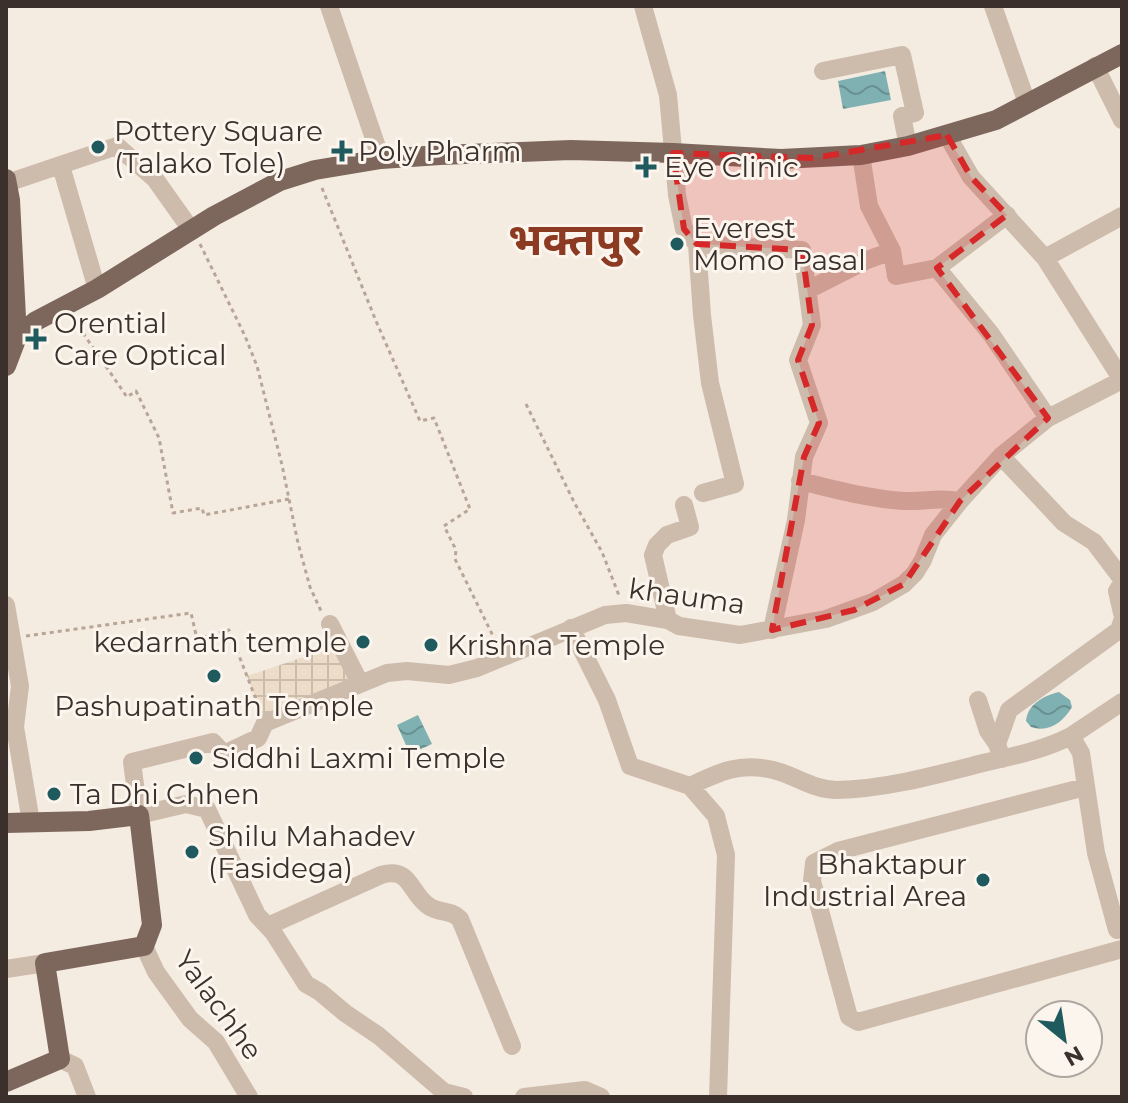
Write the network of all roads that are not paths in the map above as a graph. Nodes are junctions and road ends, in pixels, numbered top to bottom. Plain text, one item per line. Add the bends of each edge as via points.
1 (329, 6) edge
2 (643, 6) edge
3 (993, 6) edge
4 (1122, 54) edge
5 (1095, 66) junction
6 (823, 71) dead end
7 (1027, 103) junction
8 (1122, 120) edge
9 (947, 135) junction
10 (908, 146) junction
11 (673, 153) junction
12 (861, 155) junction
13 (381, 159) junction
14 (61, 166) junction
15 (6, 181) edge
16 (1007, 215) junction
17 (1122, 216) edge
18 (192, 231) junction
19 (697, 244) junction
20 (892, 251) junction
21 (1045, 258) junction
22 (937, 268) junction
23 (97, 289) junction
24 (808, 290) junction
25 (17, 337) junction
26 (6, 366) edge
27 (1122, 380) edge
28 (1048, 418) junction
29 (1001, 456) junction
30 (800, 481) junction
31 (703, 493) dead end
32 (960, 501) junction
33 (684, 505) dead end
34 (1122, 581) edge
35 (6, 605) edge
36 (1122, 613) edge
37 (668, 620) junction
38 (1122, 621) edge
39 (330, 624) road end
40 (571, 628) junction
41 (772, 630) junction
42 (360, 683) junction
43 (978, 700) dead end
44 (1122, 702) edge
45 (1071, 736) junction
46 (1000, 752) junction
47 (690, 786) junction
48 (1085, 787) junction
49 (139, 815) junction
50 (31, 822) junction
51 (6, 823) edge
52 (268, 926) junction
53 (1122, 928) edge
54 (144, 946) junction
55 (1122, 949) edge
56 (45, 963) junction
57 (6, 969) edge
58 (512, 1046) dead end
59 (60, 1059) junction
60 (6, 1082) edge
61 (87, 1097) edge
62 (249, 1097) edge
63 (464, 1097) edge
64 (524, 1097) edge
65 (601, 1097) edge
66 (718, 1097) edge

1 - 13 street
2 - 11 street via 668,95
3 - 7 street
4 - 5 main road
5 - 7 main road
5 - 8 street
6 - 10 street via 902,55 915,113 902,116
7 - 9 main road via 996,120
9 - 10 main road
9 - 16 street via 971,177
10 - 12 main road
11 - 12 main road via 781,159
11 - 13 main road via 571,150
11 - 19 street via 684,229
12 - 20 street via 869,206
13 - 18 main road via 280,181
14 - 15 street
14 - 18 street via 117,146 155,179
14 - 23 street
15 - 25 main road
16 - 21 street
16 - 22 street
17 - 21 street
18 - 23 main road
19 - 24 street via 802,250
19 - 31 street via 710,383 735,484
20 - 22 street via 896,276
20 - 24 street
21 - 27 street
22 - 28 street via 991,334
23 - 25 main road
24 - 30 street via 812,325 798,360 819,423
25 - 26 main road
27 - 28 street, khauma
28 - 29 street, khauma
29 - 32 street, khauma
29 - 34 street via 1064,523 1094,542
30 - 32 street via 908,502 939,497
30 - 41 street
32 - 41 street, khauma via 904,584 854,610
33 - 37 street via 690,527 667,535 653,555
34 - 36 street via 1117,591
35 - 50 street via 20,686 15,727
37 - 40 street, khauma via 626,613
37 - 41 street, khauma via 729,634
38 - 46 street via 1119,630 1009,710
39 - 42 street
40 - 42 street, khauma via 449,675 397,672
40 - 47 street via 607,700 630,766
42 - 49 street, khauma via 265,723 258,738 224,754 213,742 132,762
43 - 46 street
44 - 45 street
45 - 46 street via 1054,745
45 - 48 street via 1081,753
46 - 47 street via 862,788 833,790 774,770 750,768 724,769
47 - 66 street via 716,816 726,855
48 - 53 street via 1096,853 1117,930
48 - 55 street via 838,851 814,863 812,881 849,1017 858,1022
49 - 50 main road
49 - 52 street via 186,804 207,809 257,915
49 - 54 main road via 152,925
50 - 51 main road
52 - 58 street via 381,875 402,874 427,905 460,919
52 - 63 street via 306,984 379,1036 444,1092
54 - 56 main road
54 - 62 street, Yalachhe via 156,972 190,1019 216,1042
56 - 57 street
56 - 59 main road
59 - 60 main road
59 - 61 street via 75,1066
64 - 65 street via 585,1090

